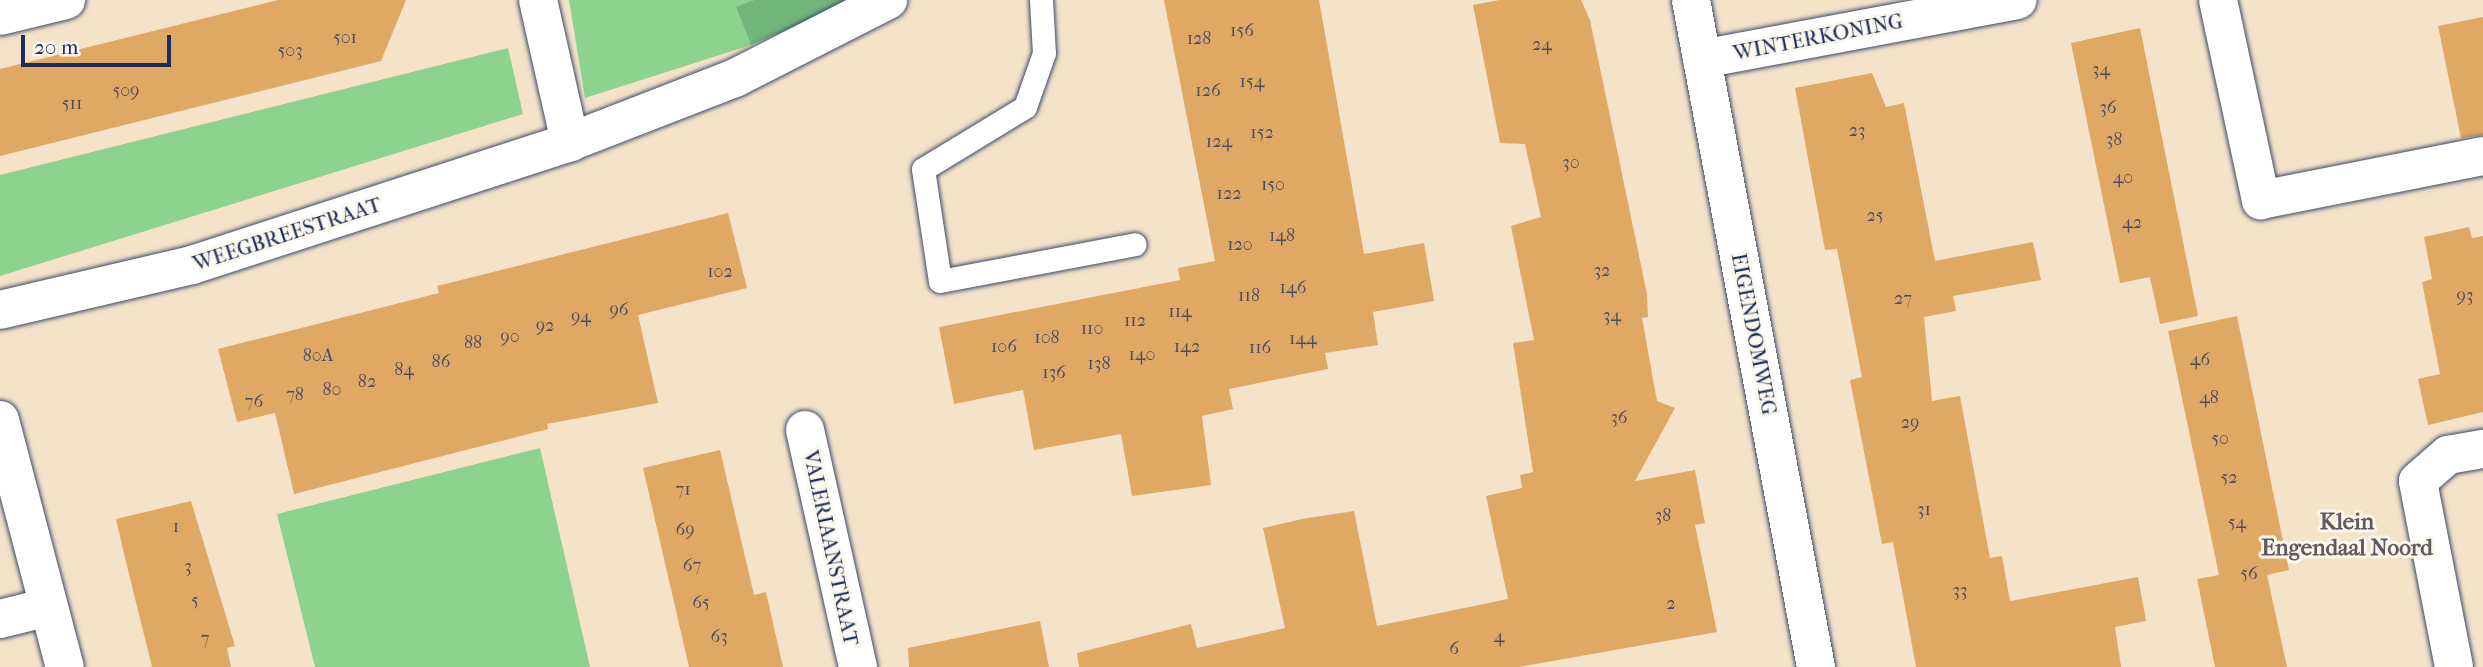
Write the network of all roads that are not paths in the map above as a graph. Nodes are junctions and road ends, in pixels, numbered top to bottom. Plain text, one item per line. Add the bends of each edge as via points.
1 (66, 0) edge
2 (538, 0) edge
3 (888, 0) edge
4 (1041, 0) edge
5 (1691, 0) edge
6 (2018, 0) edge
7 (2218, 0) edge
8 (0, 16) edge
9 (1702, 59) junction
10 (570, 142) junction
11 (2483, 156) edge
12 (1135, 244) dead end
13 (0, 310) edge
14 (0, 420) edge
15 (805, 430) dead end
16 (2483, 449) edge
17 (49, 607) junction
18 (0, 619) edge
19 (65, 667) edge
20 (858, 667) edge
21 (1816, 667) edge
22 (2454, 667) edge

1 - 8 street
2 - 10 street
3 - 10 street, WEEGBREESTRAAT via 735,78
4 - 12 lane via 1044,53 1025,107 923,169 940,281
5 - 9 street, EIGENDOMWEG
6 - 9 street, WINTERKONING
7 - 11 street via 2261,200
9 - 21 street, EIGENDOMWEG
10 - 13 street, WEEGBREESTRAAT via 192,265
14 - 17 street
15 - 20 street, VALERIAANSTRAAT
16 - 22 street via 2448,455 2418,481
17 - 18 street
17 - 19 street

